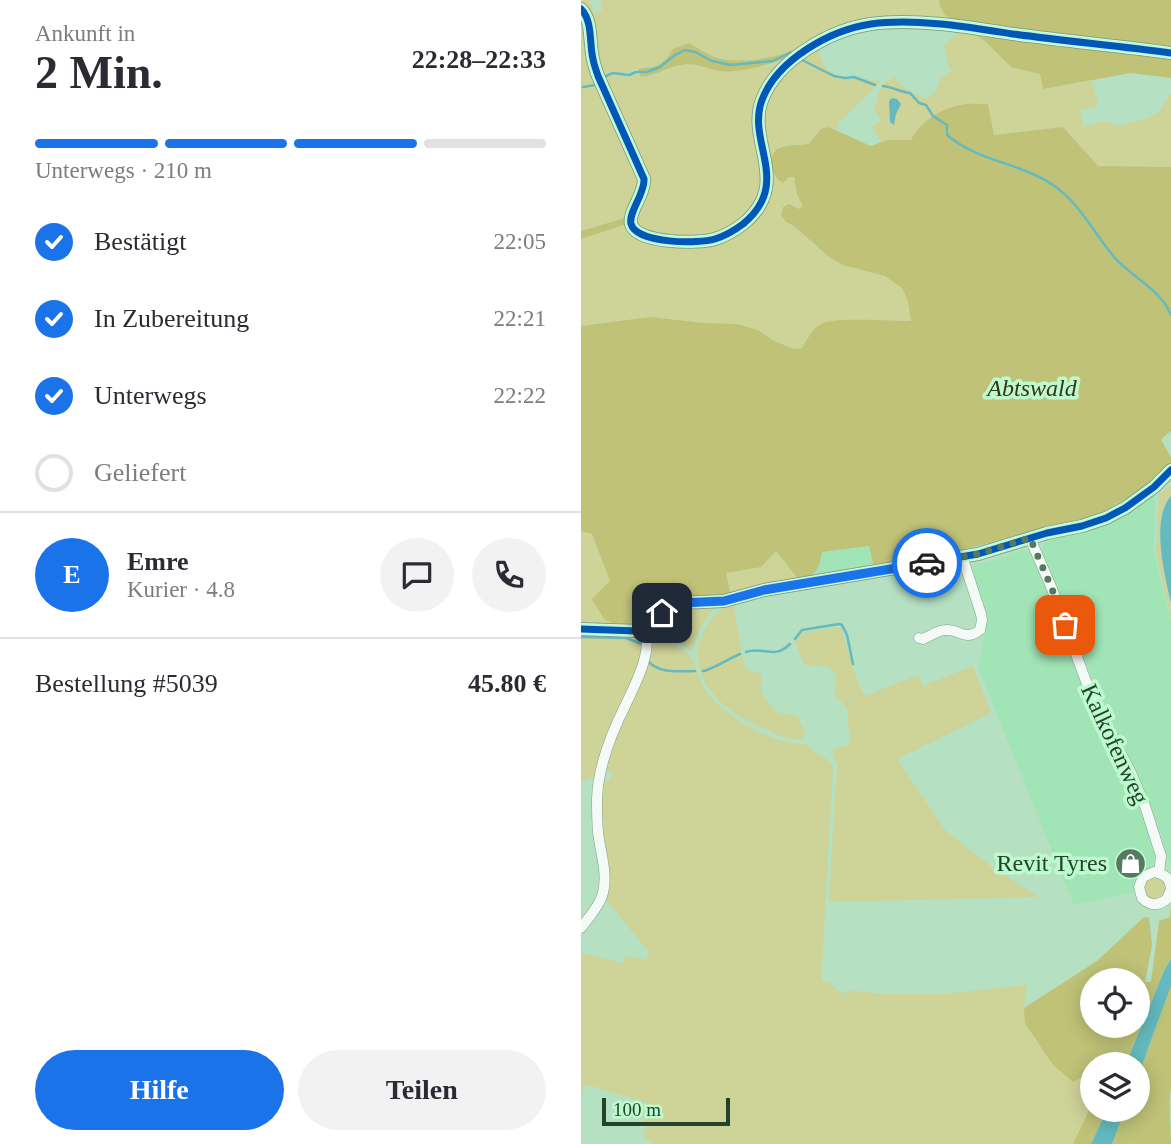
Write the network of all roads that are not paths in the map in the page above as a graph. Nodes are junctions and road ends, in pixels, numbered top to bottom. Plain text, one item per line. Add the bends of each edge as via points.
1 (581, 9) edge
2 (1171, 53) edge
3 (1171, 470) edge
4 (1030, 538) junction
5 (963, 556) junction
6 (581, 629) edge
7 (644, 630) junction
8 (919, 638) dead end
9 (1159, 873) junction
10 (1171, 888) edge
11 (581, 928) edge

1 - 2 street via 588,20 598,76 644,179 631,224 645,236 681,242 723,236 753,215 767,182 759,120 763,96 800,52 846,31 874,24 921,24
3 - 4 street via 1106,518
4 - 5 street
4 - 9 street, Kalkofenweg via 1091,695 1145,806 1161,856
5 - 7 street via 724,601 680,603
5 - 8 street via 981,614 980,630 966,636 947,630
6 - 7 street
7 - 11 street via 646,652 640,674 613,734 597,795 603,890
9 - 10 street
9 - 10 street via 1143,877 1139,887 1142,898 1158,904 1167,899

